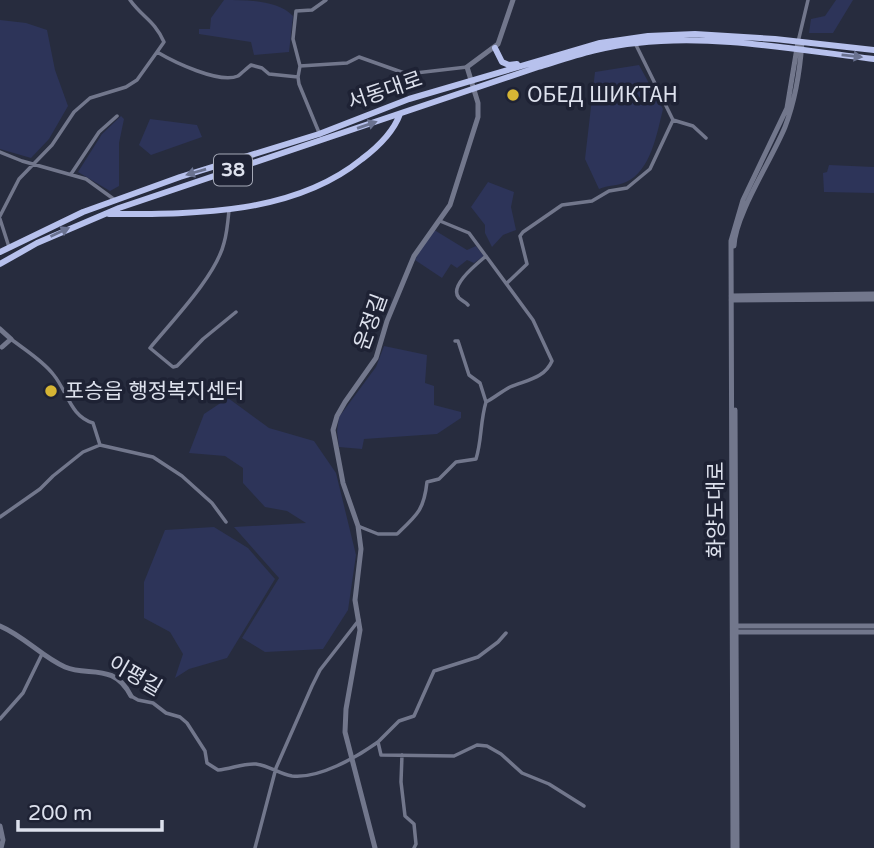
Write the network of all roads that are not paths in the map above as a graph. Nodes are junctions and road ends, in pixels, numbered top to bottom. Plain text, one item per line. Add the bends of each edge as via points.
1 (130, 0) edge
2 (326, 0) edge
3 (513, 0) edge
4 (808, 0) edge
5 (635, 43) junction
6 (799, 46) junction
7 (495, 48) junction
8 (874, 50) edge
9 (157, 52) junction
10 (874, 59) edge
11 (522, 65) junction
12 (300, 66) junction
13 (467, 67) junction
14 (298, 77) junction
15 (472, 85) junction
16 (400, 114) junction
17 (117, 116) dead end
18 (673, 120) junction
19 (321, 137) junction
20 (706, 138) dead end
21 (0, 152) edge
22 (33, 163) junction
23 (71, 174) junction
24 (115, 200) junction
25 (230, 208) junction
26 (104, 214) junction
27 (0, 217) edge
28 (440, 221) junction
29 (9, 247) junction
30 (0, 252) edge
31 (486, 256) junction
32 (0, 264) edge
33 (507, 283) junction
34 (874, 296) edge
35 (733, 298) junction
36 (468, 305) dead end
37 (236, 312) dead end
38 (0, 329) edge
39 (11, 339) junction
40 (455, 341) dead end
41 (2, 347) dead end
42 (485, 402) junction
43 (100, 445) junction
44 (0, 517) edge
45 (226, 522) dead end
46 (358, 526) junction
47 (360, 619) junction
48 (0, 626) edge
49 (874, 626) edge
50 (734, 629) junction
51 (874, 632) edge
52 (506, 633) dead end
53 (43, 652) junction
54 (131, 696) joint
55 (0, 719) edge
56 (377, 741) junction
57 (402, 755) junction
58 (352, 760) junction
59 (276, 768) junction
60 (584, 806) dead end
61 (0, 826) edge
62 (1, 848) edge
63 (256, 848) edge
64 (375, 848) edge
65 (414, 848) edge
66 (735, 848) edge

1 - 9 street via 162,36 164,43
2 - 12 street via 312,10 296,11 293,39
3 - 7 street
4 - 6 street
5 - 6 main road, 서동대로 / 38 via 720,41
5 - 15 main road, 서동대로 / 38
5 - 18 street
6 - 8 main road, 서동대로 / 38
6 -> 10 main road, 서동대로 / 38
6 - 11 main road, 서동대로 / 38 via 695,34 648,36 600,43
6 - 35 street, 화양도대로 via 787,108 734,241
7 - 11 main road via 502,62
7 - 13 street
9 - 14 street via 178,64 224,77 237,76 251,65 269,74
9 - 22 street via 137,80 90,99 74,112 52,145
11 - 15 main road, 서동대로 / 38
12 - 13 street via 347,63 359,57 407,74
12 - 14 street
13 - 15 street, 운정길
14 - 19 street
15 - 16 main road, 서동대로 / 38
15 - 19 main road, 서동대로 / 38 via 409,99
15 - 28 street, 운정길 via 478,117 450,205
19 -> 16 main road, 서동대로 / 38
16 - 25 main road, 서동대로 via 377,147 331,182 274,202
17 - 23 street via 99,132
18 - 20 street via 693,126
18 - 33 street via 650,169 627,188 609,191 593,201 562,205 523,232 527,264
19 -> 24 main road, 서동대로 / 38
19 - 26 main road, 서동대로 / 38
21 - 22 street
22 - 23 street
22 - 27 street
23 - 24 street
24 - 29 main road, 서동대로 / 38
25 - 26 main road, 서동대로
25 - 37 street via 220,256 194,296 150,348 177,366
32 -> 26 main road, 서동대로 / 38
27 - 29 street
28 - 31 street via 469,233
28 - 46 street, 운정길 via 414,256 376,358 337,416 333,430 343,483
29 - 30 main road, 서동대로 / 38
31 - 33 street
31 - 36 street via 458,285 456,291
33 - 42 street via 533,320 552,361 532,381
34 - 35 street
35 - 50 street, 화양도대로
38 - 39 street
39 - 41 street
39 - 43 street via 55,376 75,414 93,424
40 - 42 street via 461,345 469,375 480,383
42 - 46 street via 476,459 456,462 439,479 428,482 420,513 397,534 378,534
43 - 44 street via 83,452
43 - 45 street via 153,457 182,476
46 - 47 street, 운정길 via 355,600
47 - 58 street, 운정길 via 346,709 345,732
47 - 59 street via 320,670
48 - 53 street, 이평길
49 - 50 street
50 - 51 street
50 - 66 street, 화양도대로
52 - 56 street, 이평길 via 478,657 434,671 414,716 398,721
53 - 54 street, 이평길 via 64,667 114,677
53 - 55 street via 23,692
54 - 59 street, 이평길 via 187,723 211,767 222,770 253,764
56 - 57 street via 381,755
56 - 58 street, 이평길
57 - 60 street via 454,756 487,746 522,773
57 - 65 street via 405,816 414,824
58 - 59 street, 이평길 via 294,776
58 - 64 street, 운정길
59 - 63 street
61 - 62 street

